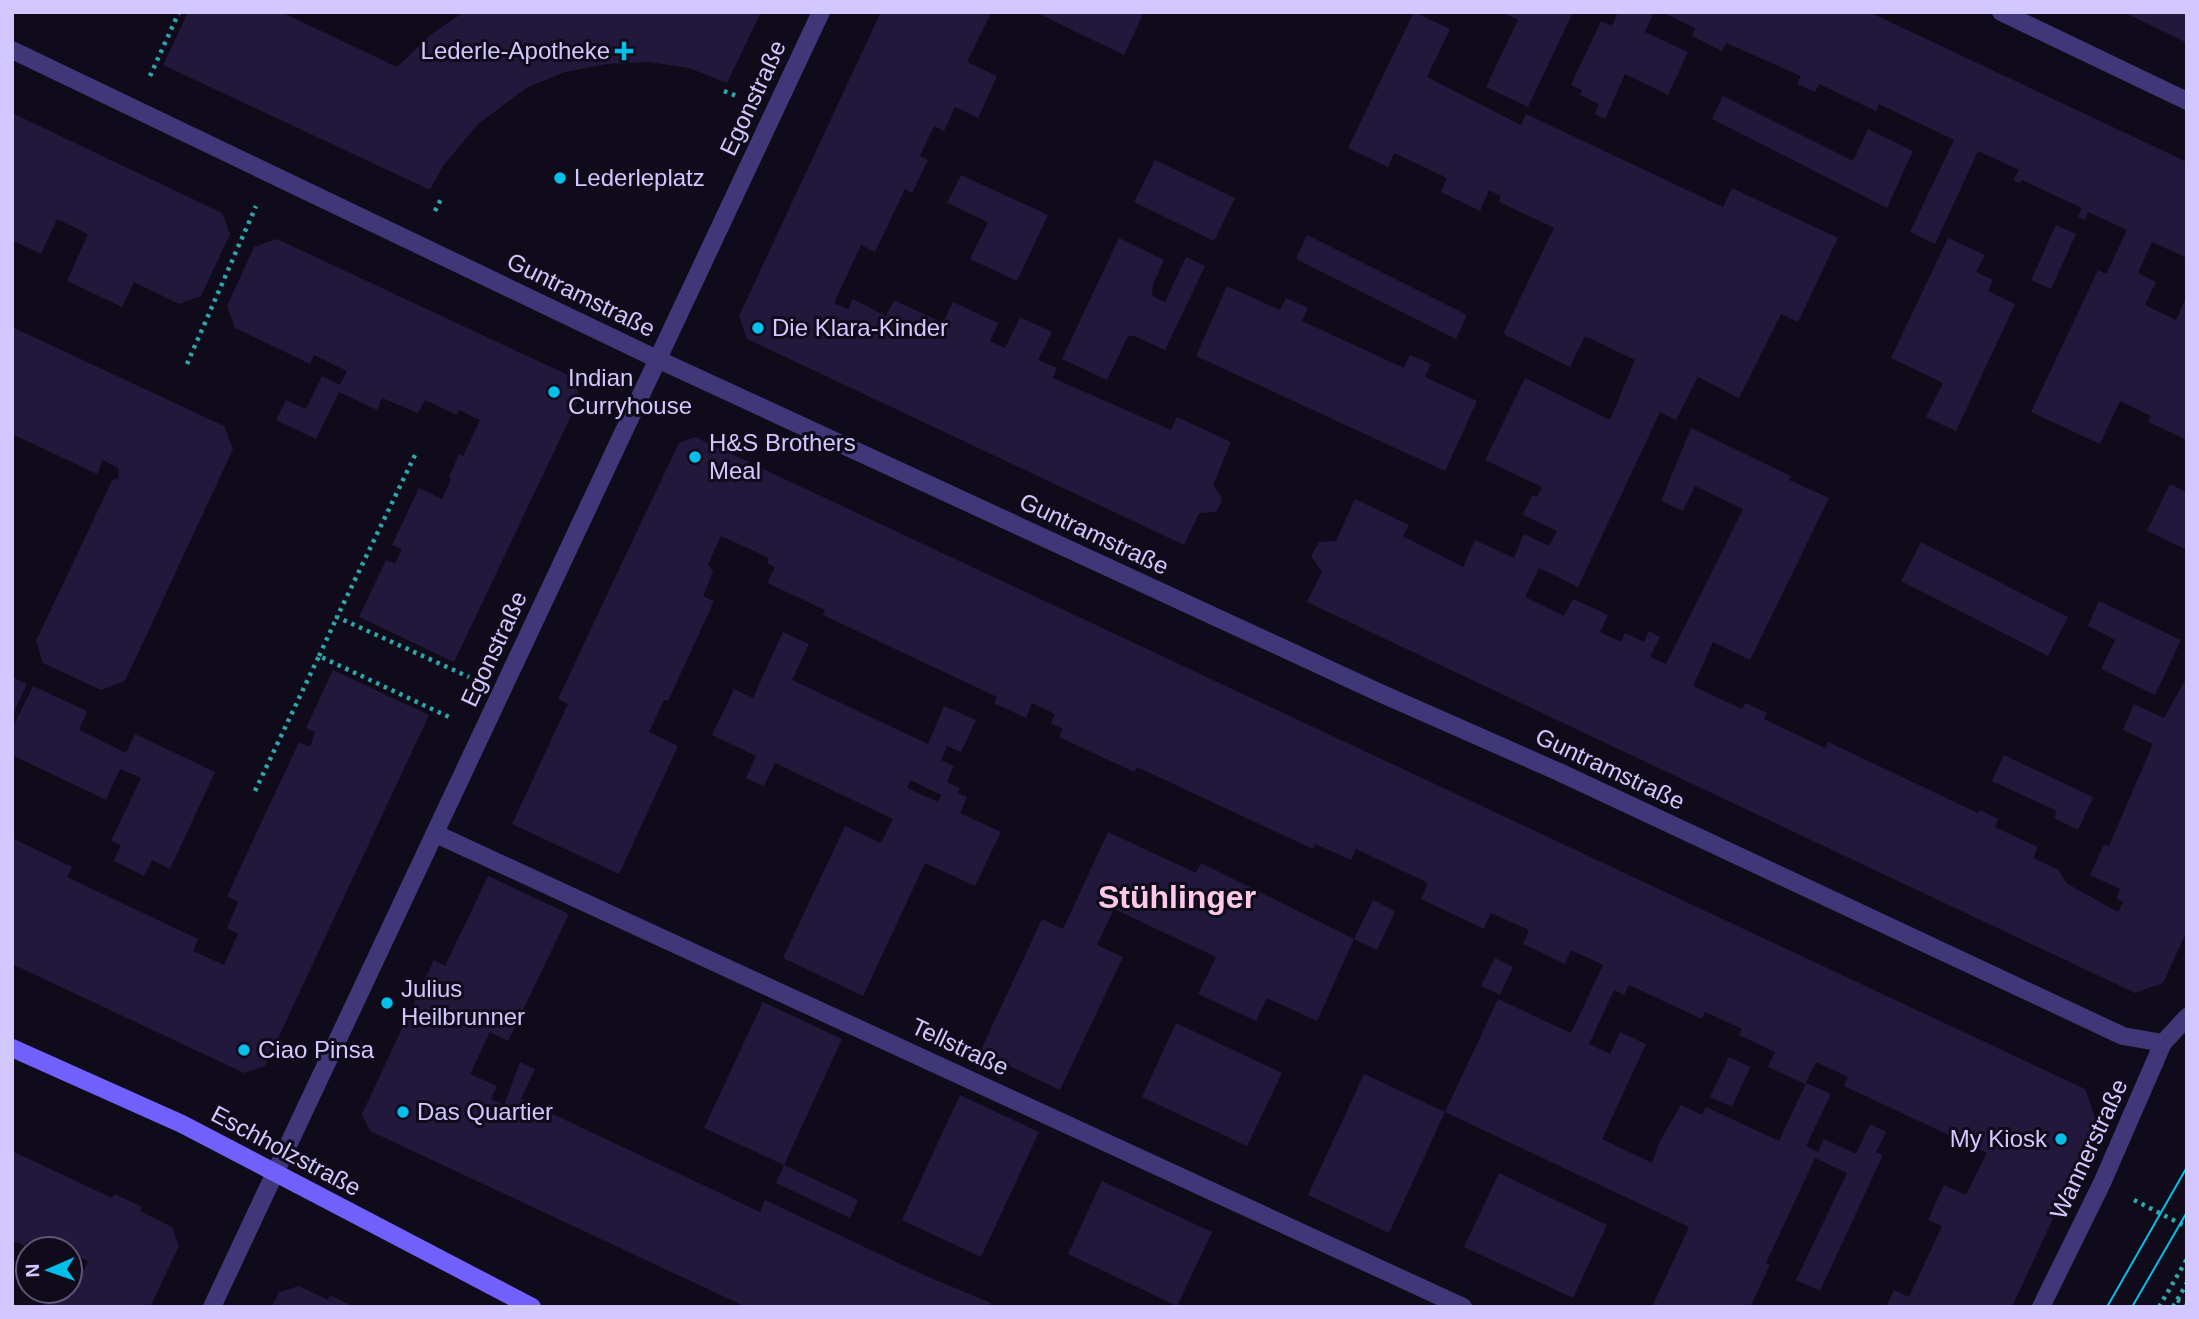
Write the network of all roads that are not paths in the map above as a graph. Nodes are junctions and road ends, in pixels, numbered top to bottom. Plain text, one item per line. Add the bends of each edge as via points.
1 (821, 12) edge
2 (2001, 12) edge
3 (12, 50) edge
4 (2187, 102) edge
5 (657, 359) junction
6 (436, 834) junction
7 (2187, 1017) edge
8 (2163, 1043) junction
9 (12, 1048) edge
10 (272, 1173) junction
11 (212, 1307) edge
12 (532, 1307) edge
13 (1463, 1307) edge
14 (2041, 1307) edge

1 - 5 street, Egonstraße
2 - 4 street
3 - 5 street, Guntramstraße
5 - 6 street, Egonstraße
5 - 8 street, Guntramstraße via 1380,694 1559,772 2123,1037
6 - 10 street, Egonstraße
6 - 13 street, Tellstraße
7 - 8 street, Wannerstraße
8 - 14 street, Wannerstraße
9 - 10 main road, Eschholzstraße via 182,1124
10 - 11 street, Egonstraße
10 - 12 main road, Eschholzstraße

